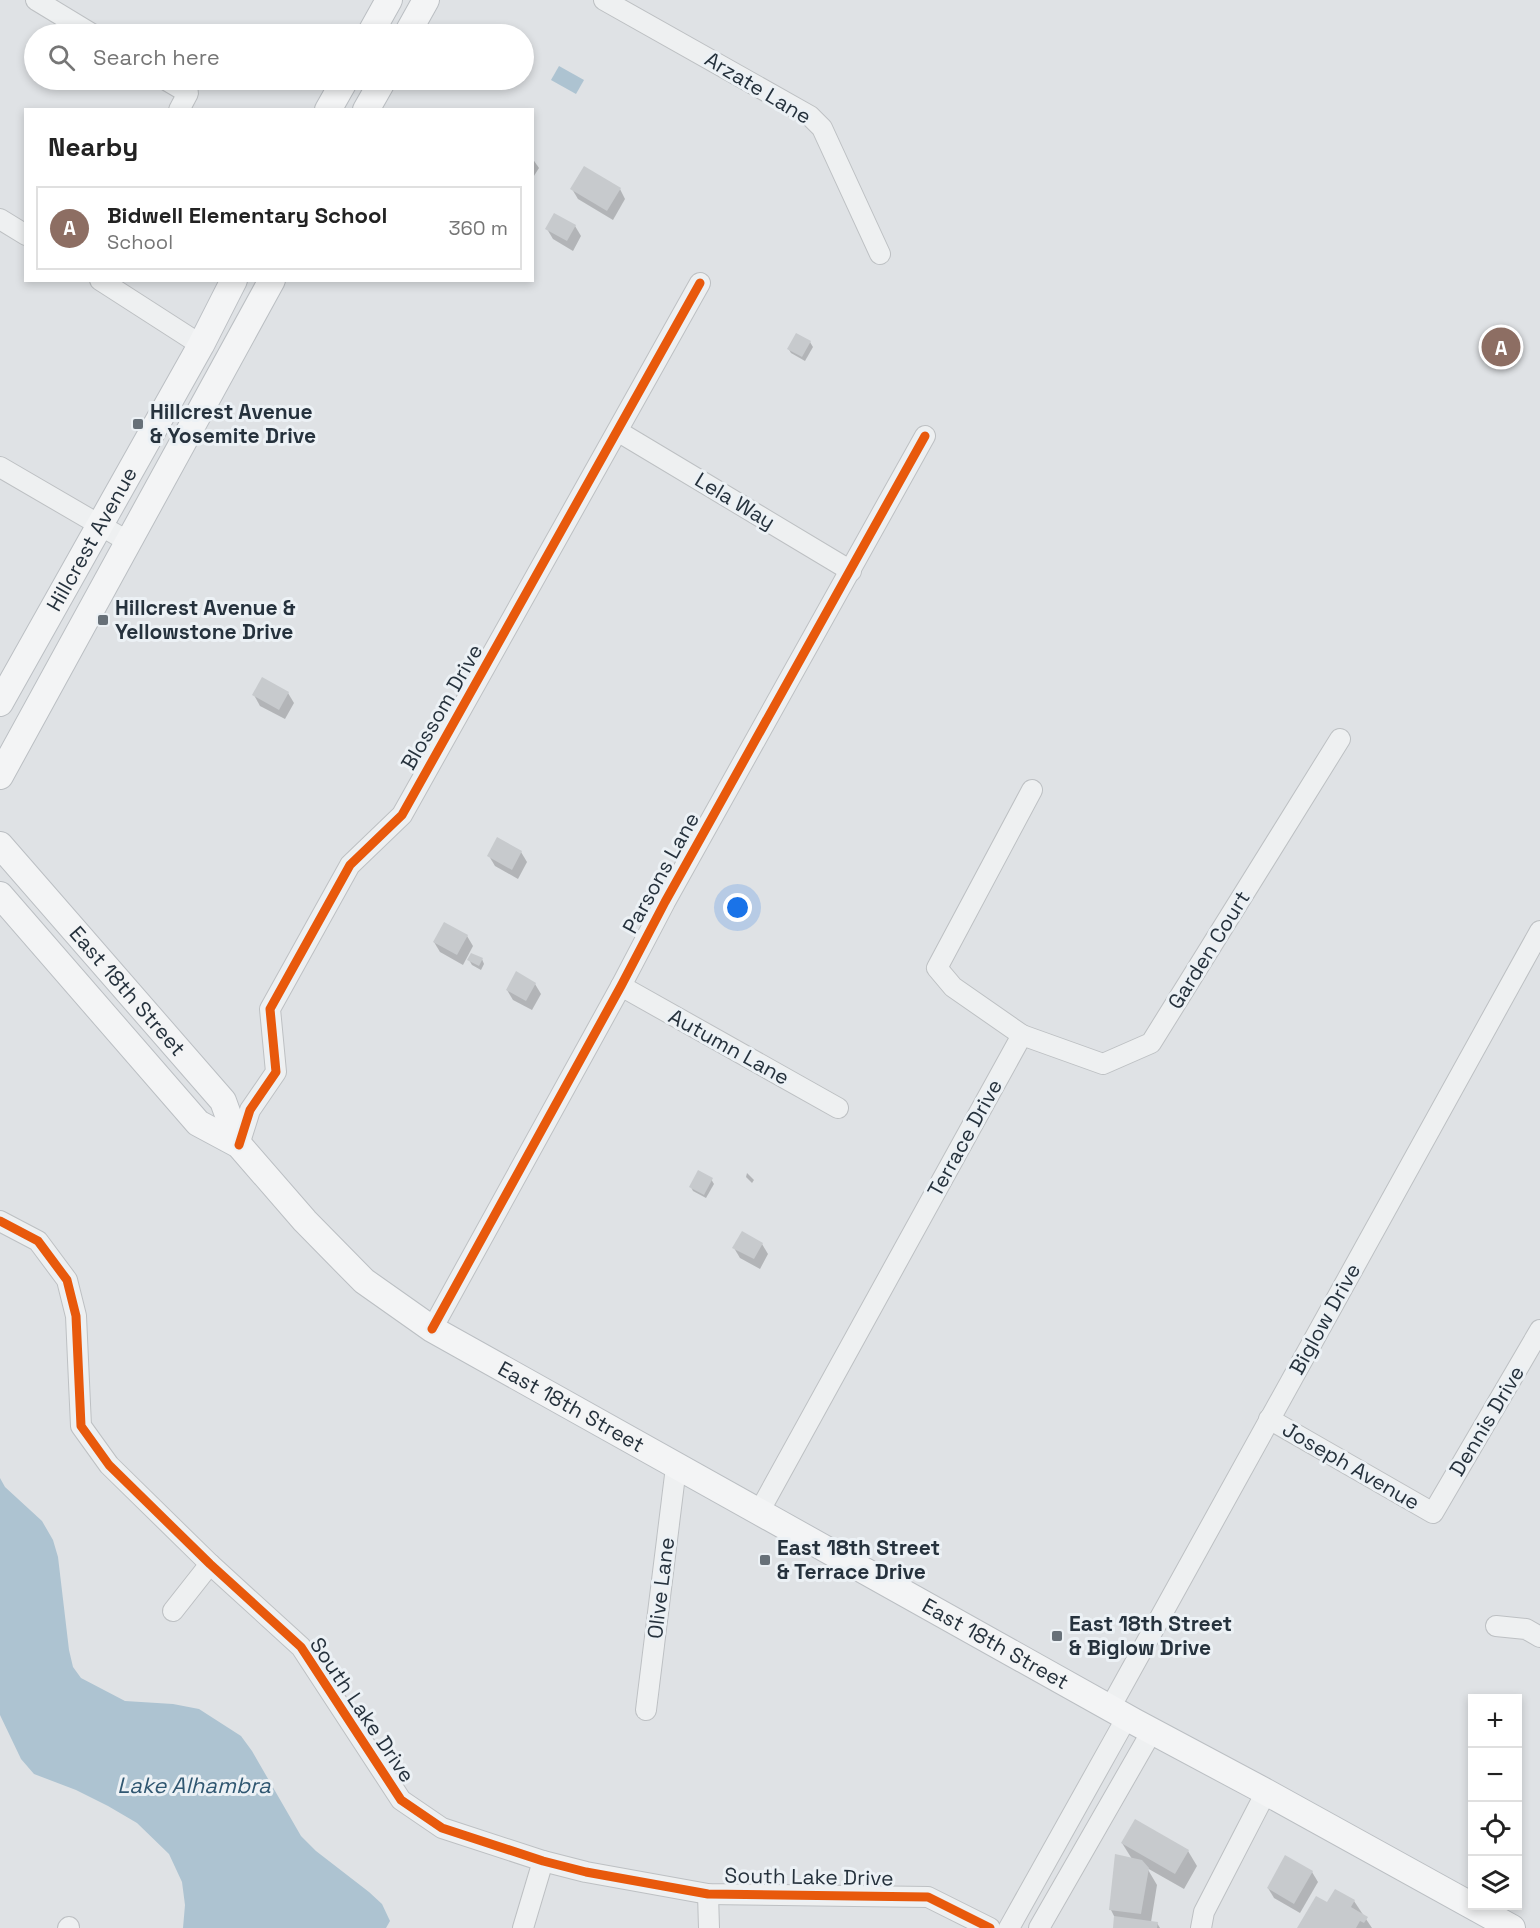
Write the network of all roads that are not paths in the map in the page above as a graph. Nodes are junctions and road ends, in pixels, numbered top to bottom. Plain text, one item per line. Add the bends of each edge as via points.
1 (36, 0) edge
2 (389, 0) edge
3 (426, 0) edge
4 (604, 0) edge
5 (76, 24) edge
6 (376, 24) edge
7 (413, 24) edge
8 (183, 90) edge
9 (339, 90) edge
10 (377, 90) edge
11 (180, 108) edge
12 (329, 108) edge
13 (367, 108) edge
14 (0, 219) edge
15 (24, 234) edge
16 (880, 254) dead end
17 (103, 282) edge
18 (233, 282) edge
19 (271, 282) edge
20 (700, 284) dead end
21 (201, 345) junction
22 (619, 432) junction
23 (926, 436) dead end
24 (0, 467) edge
25 (99, 525) junction
26 (129, 542) junction
27 (851, 571) junction
28 (0, 703) edge
29 (1340, 739) dead end
30 (0, 776) edge
31 (1032, 790) dead end
32 (0, 845) edge
33 (0, 895) edge
34 (1540, 931) edge
35 (621, 986) junction
36 (1022, 1035) junction
37 (838, 1108) dead end
38 (238, 1144) junction
39 (0, 1221) edge
40 (432, 1329) junction
41 (1540, 1330) edge
42 (1534, 1355) edge
43 (1269, 1419) junction
44 (676, 1467) junction
45 (759, 1512) junction
46 (1433, 1512) joint
47 (210, 1564) junction
48 (172, 1611) dead end
49 (1496, 1626) dead end
50 (1540, 1637) edge
51 (646, 1710) dead end
52 (1119, 1713) junction
53 (1152, 1731) junction
54 (1266, 1792) junction
55 (543, 1861) junction
56 (708, 1894) junction
57 (523, 1928) edge
58 (709, 1928) edge
59 (990, 1928) edge
60 (1009, 1928) edge
61 (1039, 1928) edge
62 (1201, 1928) edge
63 (1512, 1928) edge

1 - 5 street
2 - 6 main road
3 - 7 main road
4 - 16 street, Arzate Lane via 810,116 822,128
8 - 11 street via 188,93
9 - 12 main road
10 - 13 main road
14 - 15 street
17 - 21 street
18 - 21 main road, Hillcrest Avenue
19 - 26 main road, Hillcrest Avenue
20 - 22 street, Blossom Drive
21 - 25 main road, Hillcrest Avenue
22 - 27 street, Lela Way
22 - 38 street, Blossom Drive via 402,815 350,865 270,1009 276,1072 250,1110
23 - 27 street, Parsons Lane
24 - 25 street
25 - 26 street
25 - 28 main road, Hillcrest Avenue
26 - 30 main road, Hillcrest Avenue
27 - 35 street, Parsons Lane
29 - 36 street, Garden Court via 1151,1043 1104,1064
31 - 36 street via 937,968 952,987
32 - 38 main road, East 18th Street via 223,1101
33 - 38 main road, East 18th Street via 198,1123
34 - 43 street, Biglow Drive
35 - 37 street, Autumn Lane
35 - 40 street, Parsons Lane
36 - 45 street, Terrace Drive
38 - 40 main road, East 18th Street via 304,1221 364,1281
39 - 47 street, South Lake Drive via 38,1241 67,1280 76,1316 81,1426 109,1465
40 - 44 main road, East 18th Street
41 - 42 street, Dennis Drive
42 - 46 street, Dennis Drive
43 - 46 street, Joseph Avenue
43 - 52 street, Biglow Drive
44 - 45 main road, East 18th Street
44 - 51 street, Olive Lane
45 - 52 main road, East 18th Street
47 - 48 street
47 - 55 street, South Lake Drive via 301,1647 401,1800 442,1828
49 - 50 street via 1526,1629
52 - 53 main road, East 18th Street
52 - 60 street, Biglow Drive
53 - 54 main road, East 18th Street
53 - 61 street
54 - 62 street via 1204,1912
54 - 63 main road, East 18th Street
55 - 56 street, South Lake Drive
55 - 57 street
56 - 58 street
56 - 59 street, South Lake Drive via 928,1897

